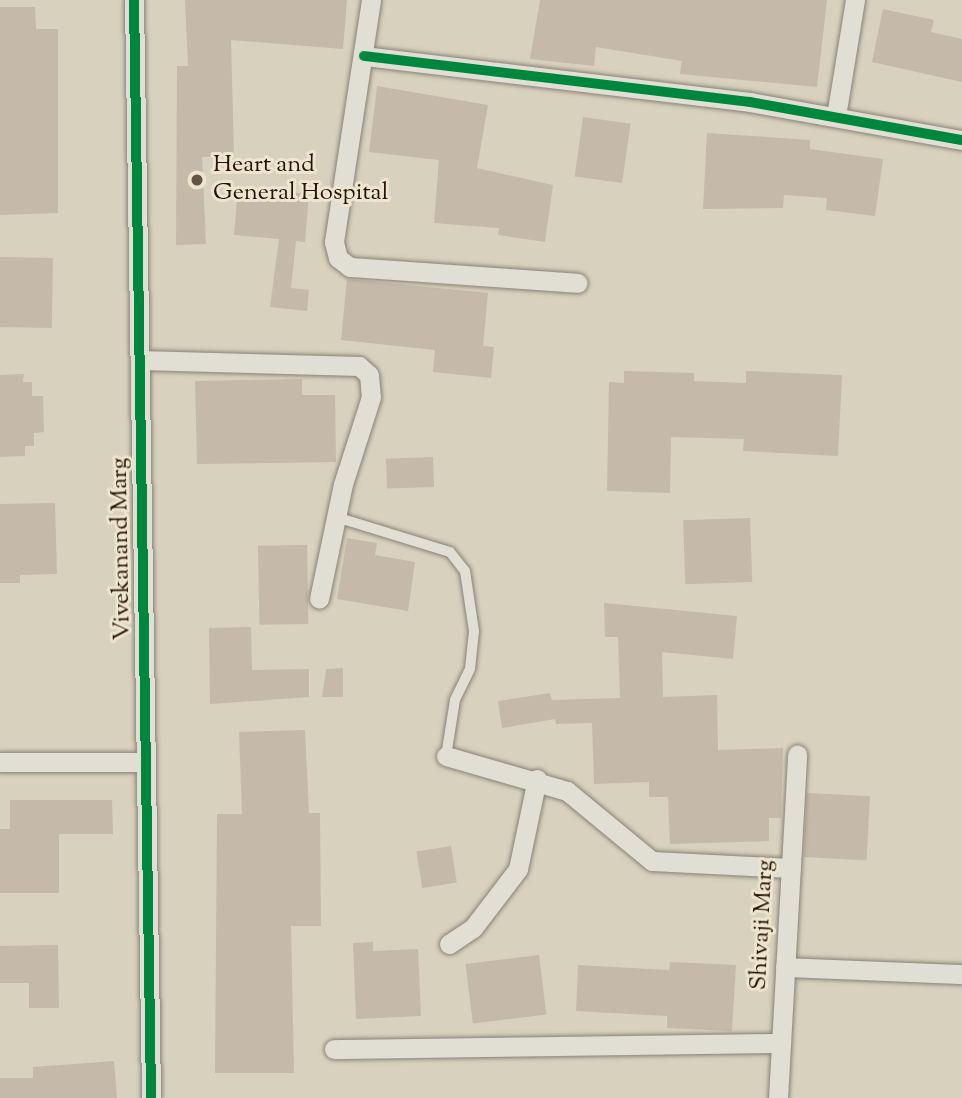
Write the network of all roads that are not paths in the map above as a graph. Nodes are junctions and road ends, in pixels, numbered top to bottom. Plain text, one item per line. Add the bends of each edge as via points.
1 (134, 0) edge
2 (371, 0) edge
3 (855, 0) edge
4 (364, 56) junction
5 (836, 116) junction
6 (962, 140) edge
7 (577, 283) dead end
8 (140, 360) junction
9 (336, 517) junction
10 (318, 599) dead end
11 (797, 755) dead end
12 (446, 756) joint
13 (0, 762) edge
14 (146, 762) junction
15 (537, 779) junction
16 (791, 868) junction
17 (449, 944) dead end
18 (785, 967) junction
19 (962, 974) edge
20 (781, 1043) junction
21 (334, 1049) dead end
22 (151, 1098) edge
23 (778, 1098) edge

1 - 8 street, Vivekanand Marg
2 - 4 street
3 - 5 street
4 - 5 street
4 - 7 street via 334,242 338,258 350,267
5 - 6 street
8 - 9 street via 359,366 369,375 371,397
8 - 14 street, Vivekanand Marg
9 - 10 street
9 - 12 lane via 450,552 465,571 474,631 470,669 455,700
11 - 16 street, Shivaji Marg
12 - 15 street
13 - 14 street
14 - 22 street, Vivekanand Marg
15 - 16 street via 567,791 652,861
15 - 17 street via 518,869 473,928
16 - 18 street, Shivaji Marg
18 - 19 street
18 - 20 street, Shivaji Marg
20 - 21 street
20 - 23 street, Shivaji Marg

